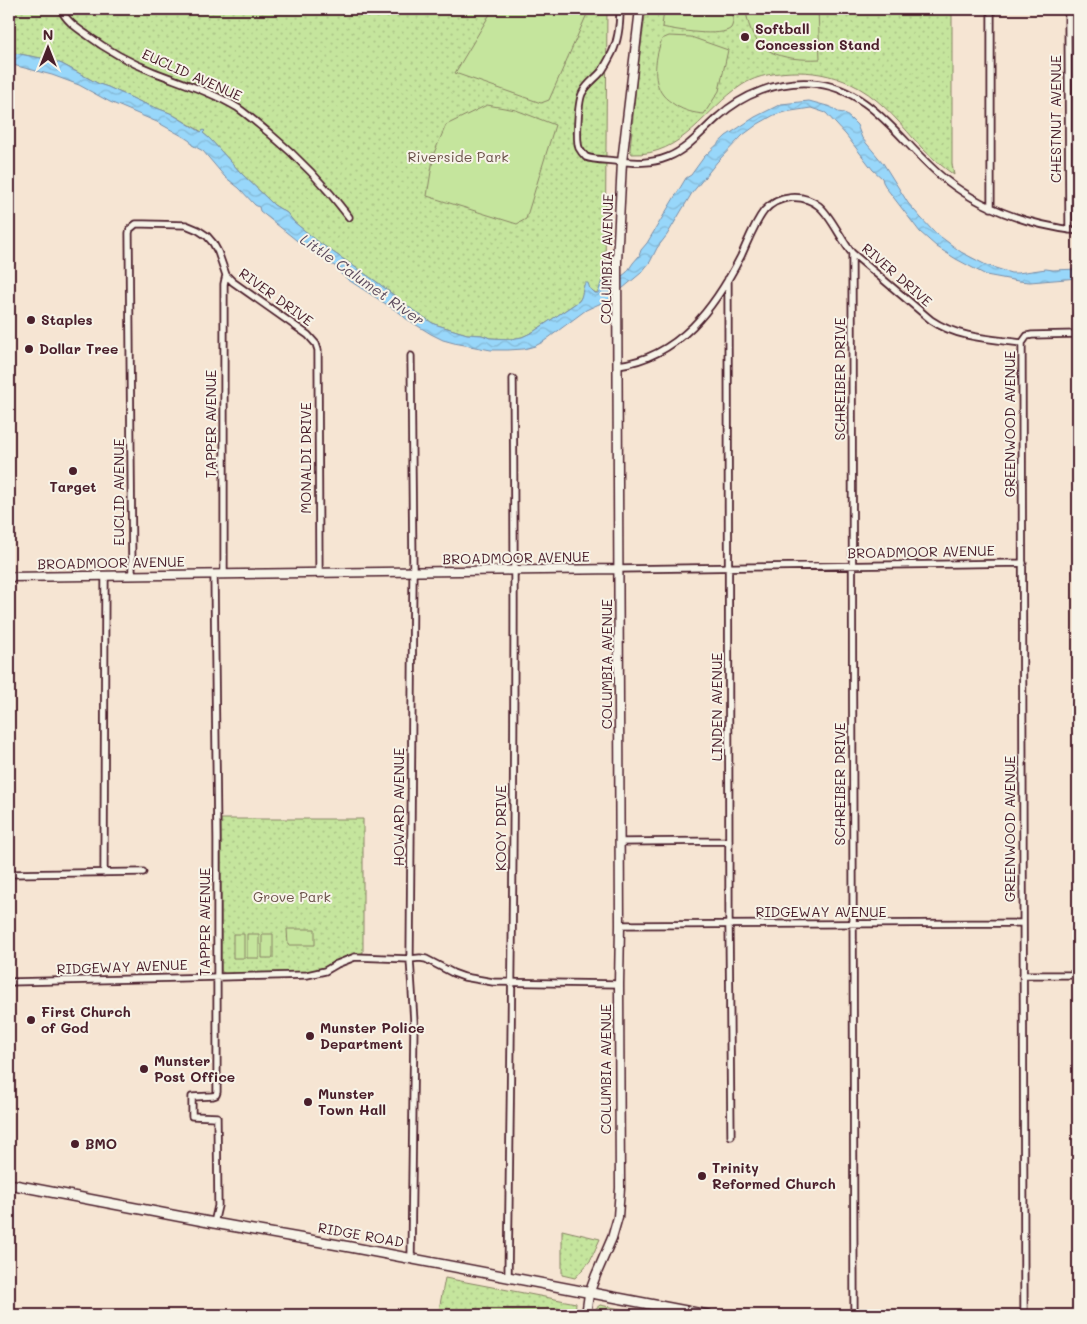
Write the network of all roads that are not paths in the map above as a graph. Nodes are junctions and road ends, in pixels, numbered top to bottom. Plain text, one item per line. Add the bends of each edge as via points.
1 (61, 9) edge
2 (620, 9) edge
3 (640, 9) edge
4 (991, 9) edge
5 (1068, 9) edge
6 (622, 162) junction
7 (991, 208) junction
8 (349, 217) dead end
9 (130, 230) joint
10 (1069, 230) junction
11 (1078, 231) edge
12 (852, 253) junction
13 (226, 275) junction
14 (728, 279) junction
15 (1078, 334) edge
16 (1022, 343) junction
17 (316, 344) joint
18 (411, 356) dead end
19 (618, 365) junction
20 (513, 379) dead end
21 (1023, 563) junction
22 (853, 566) junction
23 (729, 567) junction
24 (619, 569) junction
25 (515, 570) junction
26 (413, 572) junction
27 (319, 573) junction
28 (214, 574) junction
29 (224, 574) junction
30 (132, 575) junction
31 (105, 576) junction
32 (9, 577) edge
33 (729, 841) junction
34 (620, 842) junction
35 (143, 872) dead end
36 (104, 873) junction
37 (9, 874) edge
38 (1023, 923) junction
39 (852, 924) junction
40 (620, 925) junction
41 (729, 925) junction
42 (410, 959) junction
43 (1024, 975) junction
44 (1078, 975) edge
45 (217, 977) junction
46 (9, 982) edge
47 (512, 982) junction
48 (619, 984) junction
49 (731, 1136) dead end
50 (9, 1184) edge
51 (214, 1223) junction
52 (411, 1258) junction
53 (508, 1278) junction
54 (589, 1294) junction
55 (586, 1315) edge
56 (708, 1315) edge
57 (854, 1315) edge
58 (1024, 1315) edge

1 - 8 street, EUCLID AVENUE via 74,26 118,55 238,108 315,175
2 - 6 street via 618,40 601,72 582,93 578,139 586,156
3 - 6 street, COLUMBIA AVENUE
4 - 7 street
5 - 10 street, CHESTNUT AVENUE
6 - 7 street via 656,162 669,157 681,151 728,108 750,95 785,84 813,83 842,90 863,102 883,117 937,173
6 - 19 street, COLUMBIA AVENUE via 616,262
7 - 10 street
9 - 13 street, RIVER DRIVE via 136,224 186,225 198,230 213,243
9 - 30 street, EUCLID AVENUE
10 - 11 street
12 - 14 street, RIVER DRIVE via 825,212 804,198 788,198 773,203 763,213
12 - 16 street, RIVER DRIVE via 938,325 971,336
12 - 22 street, SCHREIBER DRIVE
13 - 17 street, RIVER DRIVE
13 - 29 street, TAPPER AVENUE
14 - 19 street, RIVER DRIVE via 704,314 679,340 653,355
14 - 23 street, LINDEN AVENUE
15 - 16 street, RIVER DRIVE via 1032,335
16 - 21 street, GREENWOOD AVENUE
17 - 27 street, MONALDI DRIVE
18 - 26 street, HOWARD AVENUE
19 - 24 street, COLUMBIA AVENUE
20 - 25 street, KOOY DRIVE
21 - 22 street, BROADMOOR AVENUE
21 - 38 street, GREENWOOD AVENUE
22 - 23 street, BROADMOOR AVENUE
22 - 39 street, SCHREIBER DRIVE
23 - 24 street, BROADMOOR AVENUE
23 - 33 street, LINDEN AVENUE
24 - 25 street, BROADMOOR AVENUE
24 - 34 street, COLUMBIA AVENUE
25 - 26 street, BROADMOOR AVENUE
25 - 47 street, KOOY DRIVE
26 - 27 street, BROADMOOR AVENUE
26 - 42 street, HOWARD AVENUE
27 - 29 street, BROADMOOR AVENUE
28 - 29 street, BROADMOOR AVENUE
28 - 30 street, BROADMOOR AVENUE
28 - 45 street, TAPPER AVENUE
30 - 31 street, BROADMOOR AVENUE
31 - 32 street, BROADMOOR AVENUE
31 - 36 street
33 - 34 street
33 - 41 street, LINDEN AVENUE
34 - 40 street, COLUMBIA AVENUE
35 - 36 street
36 - 37 street
38 - 39 street, RIDGEWAY AVENUE
38 - 43 street, GREENWOOD AVENUE
39 - 41 street, RIDGEWAY AVENUE
39 - 57 street, SCHREIBER DRIVE
40 - 41 street, RIDGEWAY AVENUE
40 - 48 street, COLUMBIA AVENUE
41 - 49 street, LINDEN AVENUE
42 - 45 street, RIDGEWAY AVENUE via 355,957 325,971 307,975
42 - 47 street, RIDGEWAY AVENUE via 420,958 464,977
42 - 52 street, HOWARD AVENUE via 414,1022
43 - 44 street
43 - 58 street, GREENWOOD AVENUE
45 - 46 street, RIDGEWAY AVENUE
45 - 51 street, TAPPER AVENUE via 217,1092 213,1096 192,1097 192,1116 217,1117 218,1206
47 - 48 street, RIDGEWAY AVENUE
47 - 53 street, KOOY DRIVE
48 - 54 street, COLUMBIA AVENUE via 618,1217
50 - 51 main road, RIDGE ROAD
51 - 52 main road, RIDGE ROAD
52 - 53 main road, RIDGE ROAD
53 - 54 main road, RIDGE ROAD
54 - 55 street, COLUMBIA AVENUE
54 - 56 main road, RIDGE ROAD

